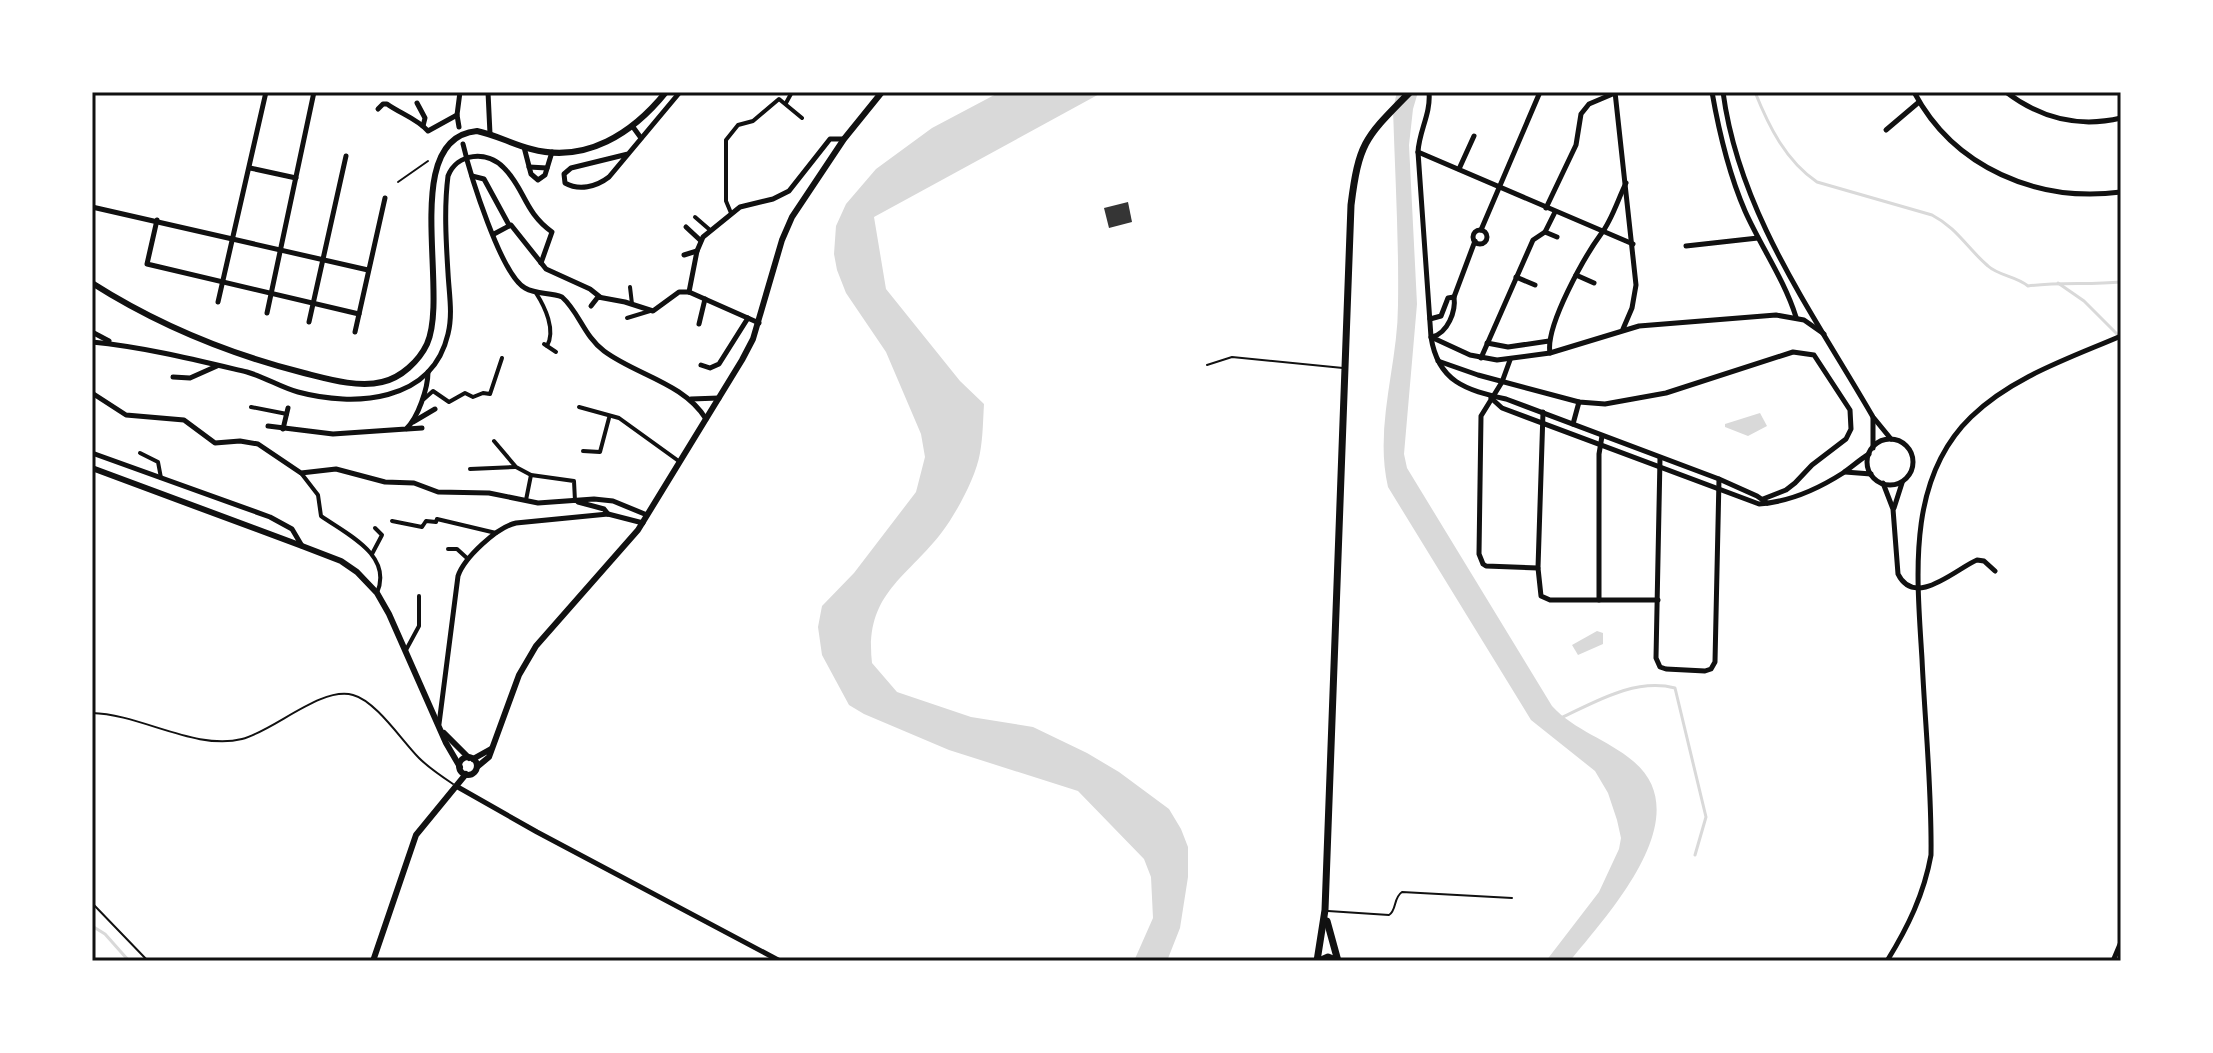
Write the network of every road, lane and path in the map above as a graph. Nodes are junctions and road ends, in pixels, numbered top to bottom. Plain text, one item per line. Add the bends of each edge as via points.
1 (266, 92) edge
2 (314, 92) edge
3 (460, 92) edge
4 (488, 92) edge
5 (666, 92) edge
6 (680, 92) edge
7 (792, 92) edge
8 (882, 92) edge
9 (1410, 92) edge
10 (1429, 92) edge
11 (1540, 92) edge
12 (1615, 92) edge
13 (1712, 92) edge
14 (1723, 92) edge
15 (1914, 92) edge
16 (2006, 92) edge
17 (1919, 102) junction
18 (417, 103) dead end
19 (786, 103) junction
20 (378, 109) dead end
21 (457, 115) junction
22 (802, 118) dead end
23 (2121, 118) edge
24 (459, 127) dead end
25 (633, 127) junction
26 (425, 129) junction
27 (1886, 130) dead end
28 (490, 134) junction
29 (1474, 136) dead end
30 (641, 138) junction
31 (844, 139) junction
32 (463, 144) dead end
33 (524, 146) junction
34 (552, 152) junction
35 (1418, 152) junction
36 (628, 154) junction
37 (346, 156) dead end
38 (464, 158) junction
39 (428, 161) dead end
40 (529, 167) junction
41 (249, 168) junction
42 (547, 168) junction
43 (1459, 169) junction
44 (472, 176) junction
45 (296, 178) junction
46 (398, 182) dead end
47 (1626, 182) junction
48 (1499, 187) junction
49 (2121, 192) edge
50 (385, 198) dead end
51 (92, 207) edge
52 (1546, 208) junction
53 (1555, 212) junction
54 (731, 213) junction
55 (695, 217) dead end
56 (157, 220) junction
57 (509, 225) junction
58 (686, 227) dead end
59 (710, 230) junction
60 (1481, 230) junction
61 (1545, 232) junction
62 (1602, 232) junction
63 (494, 234) junction
64 (232, 237) junction
65 (1557, 237) dead end
66 (1758, 238) junction
67 (700, 240) junction
68 (1475, 241) junction
69 (1633, 244) junction
70 (1686, 246) dead end
71 (281, 249) junction
72 (697, 251) junction
73 (684, 255) dead end
74 (324, 259) junction
75 (434, 260) junction
76 (447, 260) junction
77 (139, 262) dead end
78 (541, 263) junction
79 (147, 264) junction
80 (368, 270) junction
81 (1576, 275) junction
82 (1516, 277) junction
83 (223, 282) junction
84 (92, 283) edge
85 (1594, 283) dead end
86 (1535, 285) dead end
87 (630, 287) dead end
88 (689, 292) junction
89 (271, 293) junction
90 (536, 293) junction
91 (600, 297) junction
92 (1454, 297) junction
93 (705, 299) junction
94 (218, 302) dead end
95 (313, 303) junction
96 (632, 304) junction
97 (591, 306) dead end
98 (1809, 308) junction
99 (650, 311) junction
100 (267, 313) dead end
101 (359, 314) junction
102 (1796, 317) junction
103 (627, 318) dead end
104 (748, 318) junction
105 (1430, 319) junction
106 (309, 322) dead end
107 (759, 323) junction
108 (699, 324) dead end
109 (1623, 330) junction
110 (92, 332) edge
111 (355, 332) dead end
112 (1826, 336) junction
113 (2121, 336) edge
114 (1431, 337) junction
115 (1549, 341) junction
116 (92, 342) edge
117 (1487, 343) junction
118 (113, 344) junction
119 (556, 352) dead end
120 (1550, 353) junction
121 (502, 358) dead end
122 (1481, 358) junction
123 (1437, 360) junction
124 (1510, 360) junction
125 (218, 365) junction
126 (701, 365) dead end
127 (1207, 365) dead end
128 (1344, 368) junction
129 (428, 372) junction
130 (173, 377) dead end
131 (1502, 382) junction
132 (92, 393) edge
133 (1491, 397) junction
134 (719, 398) junction
135 (690, 399) junction
136 (1579, 402) junction
137 (251, 407) dead end
138 (418, 407) junction
139 (579, 407) dead end
140 (435, 409) dead end
141 (287, 411) joint
142 (1543, 412) junction
143 (1873, 417) junction
144 (609, 418) junction
145 (706, 419) junction
146 (413, 422) junction
147 (1542, 423) junction
148 (1573, 424) junction
149 (268, 426) dead end
150 (422, 428) dead end
151 (283, 429) junction
152 (406, 429) junction
153 (1602, 436) junction
154 (1891, 439) junction
155 (494, 441) dead end
156 (1600, 445) junction
157 (583, 451) dead end
158 (1871, 451) junction
159 (92, 453) edge
160 (140, 453) dead end
161 (1660, 458) junction
162 (680, 462) junction
163 (516, 467) junction
164 (1659, 467) junction
165 (92, 468) edge
166 (470, 469) dead end
167 (1844, 472) junction
168 (301, 473) junction
169 (1871, 474) junction
170 (531, 475) junction
171 (161, 478) junction
172 (1719, 479) junction
173 (1902, 481) junction
174 (1883, 483) junction
175 (1717, 489) junction
176 (526, 501) junction
177 (575, 501) junction
178 (1765, 501) junction
179 (1893, 509) junction
180 (608, 514) junction
181 (647, 515) junction
182 (392, 521) dead end
183 (643, 523) junction
184 (375, 528) dead end
185 (496, 533) junction
186 (302, 546) junction
187 (448, 549) dead end
188 (372, 554) junction
189 (468, 559) junction
190 (1538, 568) junction
191 (1995, 571) dead end
192 (1918, 587) junction
193 (377, 593) junction
194 (419, 596) dead end
195 (1599, 600) junction
196 (1658, 600) junction
197 (406, 650) junction
198 (92, 713) edge
199 (440, 727) junction
200 (491, 749) junction
201 (471, 758) junction
202 (460, 767) junction
203 (477, 767) junction
204 (466, 774) junction
205 (456, 786) junction
206 (1512, 898) dead end
207 (92, 903) edge
208 (1325, 910) junction
209 (2121, 942) edge
210 (148, 961) edge
211 (373, 961) edge
212 (780, 961) edge
213 (1318, 961) edge
214 (1338, 961) edge
215 (1887, 961) edge
216 (2113, 961) edge

1 - 41 street
2 - 45 street
3 - 21 street
4 - 28 street
5 - 25 street
6 - 30 street
7 - 19 street
8 - 31 street
9 - 128 main road via 1360,150
10 - 35 street via 1430,110
11 - 48 street
12 - 47 street
12 - 52 street via 1589,104 1581,114 1576,145
13 - 66 street via 1729,164
14 - 98 street via 1753,207
15 - 17 street
16 - 23 street via 2058,119
17 - 27 street
17 - 49 street via 1960,150 2003,176 2063,193
18 - 26 street
19 - 22 street
19 - 54 street via 779,99 753,121 738,125 726,140 726,201
20 - 26 street via 387,104
21 - 24 street
21 - 26 street
25 - 30 street
25 - 34 street via 587,150
28 - 33 street
28 - 75 street via 457,136 438,160 433,182
29 - 43 street
30 - 36 street
31 - 54 street via 830,139 789,191
31 - 107 street via 787,228
32 - 38 street
33 - 34 street
33 - 40 street
34 - 42 street
35 - 43 street
35 - 105 street
36 - 36 street via 571,168 564,174 565,183 601,183
37 - 74 street
38 - 44 street
38 - 76 street via 448,176
38 - 78 street via 480,156 501,164 515,181 531,213 552,232
39 - 46 path
40 - 42 street
40 - 42 street via 538,180
41 - 45 street
41 - 64 street
43 - 48 street
44 - 57 street via 484,179
44 - 63 street
45 - 71 street
47 - 62 street
47 - 69 street
48 - 52 street
48 - 60 street
50 - 80 street
51 - 56 street
52 - 53 street
53 - 61 street
53 - 62 street
54 - 59 street
55 - 59 street
56 - 64 street
56 - 79 street
57 - 63 street
57 - 78 street
58 - 67 street
59 - 67 street
60 - 68 street via 1474,233
60 - 68 street via 1486,240
61 - 65 street
61 - 82 street via 1533,240
62 - 69 street
62 - 81 street
63 - 90 street via 515,281
64 - 71 street
64 - 83 street
66 - 70 street
66 - 102 street
67 - 72 street
68 - 92 street
69 - 109 street via 1635,297
71 - 74 street
71 - 89 street
72 - 73 street
72 - 88 street
74 - 80 street
74 - 95 street
75 - 76 street
75 - 84 street via 427,345 404,372 370,384 317,376 210,344
76 - 129 street via 449,333
77 - 79 lane
78 - 91 street
79 - 83 street
80 - 101 street
81 - 85 street
81 - 115 street
82 - 86 street
82 - 117 street
83 - 89 street
83 - 94 street
87 - 96 street
88 - 93 street
88 - 99 street via 679,292
89 - 95 street
89 - 100 street
90 - 119 street via 551,334 545,345
90 - 135 street via 562,297 602,350
91 - 96 street
91 - 97 street
92 - 105 street via 1448,298 1441,316
92 - 114 street via 1446,328
93 - 104 street
93 - 108 street
95 - 101 street
95 - 106 street
96 - 99 street
98 - 102 street
98 - 112 street
99 - 103 street
101 - 111 street
102 - 109 street
102 - 112 street
104 - 107 street
104 - 126 street via 719,364
105 - 114 street
107 - 134 street
109 - 120 street
110 - 118 street
112 - 143 street
113 - 192 street via 2010,388 1952,438 1924,504
114 - 122 street
114 - 123 street
115 - 117 street via 1508,347
115 - 120 street
116 - 118 street
117 - 122 street
118 - 125 street
120 - 124 street
121 - 138 street via 490,394 463,393 449,402 431,391
122 - 124 street
123 - 131 street
123 - 133 street via 1452,379
124 - 131 street
125 - 129 street via 298,392 346,399 392,395
125 - 130 street via 190,378
127 - 128 lane via 1232,357
128 - 208 main road
129 - 138 street
131 - 133 street
131 - 136 street
132 - 168 street via 126,415 184,420 215,443 258,444
133 - 142 street
133 - 147 street via 1498,406
133 - 190 street via 1481,416 1479,554 1490,567
134 - 135 street
134 - 145 street
135 - 145 street
136 - 148 street
136 - 178 street via 1619,403 1666,393 1793,352 1818,359 1852,417 1851,429 1786,490
137 - 141 street
138 - 146 street
139 - 144 street
140 - 146 street
141 - 151 street
142 - 147 street
142 - 148 street
143 - 154 street
143 - 158 street
144 - 157 street via 600,452
144 - 162 street via 619,418
145 - 162 street
146 - 152 street
147 - 156 street
147 - 190 street
148 - 153 street
149 - 151 street
150 - 152 street
151 - 152 street via 333,434
153 - 156 street
153 - 161 street
154 - 158 street
154 - 173 street via 1903,443 1912,456 1912,468
155 - 163 street
156 - 164 street
156 - 195 street
158 - 167 street
158 - 169 street
159 - 171 street
160 - 171 street via 158,462
161 - 164 street
161 - 172 street
162 - 181 street
163 - 166 street
163 - 170 street
164 - 175 street
164 - 196 street
165 - 186 street
167 - 169 street
167 - 178 street via 1790,499
168 - 176 street via 336,469 445,493 489,493
168 - 188 street via 318,495 321,516
169 - 174 street
170 - 176 street
170 - 177 street via 574,481
171 - 186 street via 270,517 292,529
172 - 175 street
172 - 178 street
173 - 174 street
173 - 179 street
174 - 179 street
175 - 178 street via 1756,503
175 - 196 street via 1713,666 1705,671 1660,667
176 - 177 street
177 - 180 street
177 - 181 street via 613,501
179 - 192 street via 1898,574
180 - 183 street
180 - 185 street via 516,523
181 - 183 street
182 - 185 street via 422,527 437,519
183 - 200 street via 536,646
184 - 188 street via 382,535
185 - 189 street
186 - 193 street via 341,561
187 - 189 street via 457,549
188 - 193 street via 381,571
189 - 199 street via 458,576
190 - 195 street via 1541,596
191 - 192 street via 1975,560 1937,584
192 - 215 street via 1931,855 1918,903
193 - 197 street
194 - 197 street via 419,626
195 - 196 street
197 - 199 street
198 - 205 lane via 232,741 332,694 354,695 367,701 420,759
199 - 201 street
199 - 202 street
200 - 201 street
200 - 203 street
201 - 202 street via 462,760
201 - 203 street
202 - 204 street
203 - 204 street
204 - 205 street
205 - 211 street via 409,847
205 - 212 street
206 - 208 lane via 1402,892 1389,915
207 - 210 path
208 - 213 main road
208 - 214 main road
209 - 216 street
213 - 214 main road

